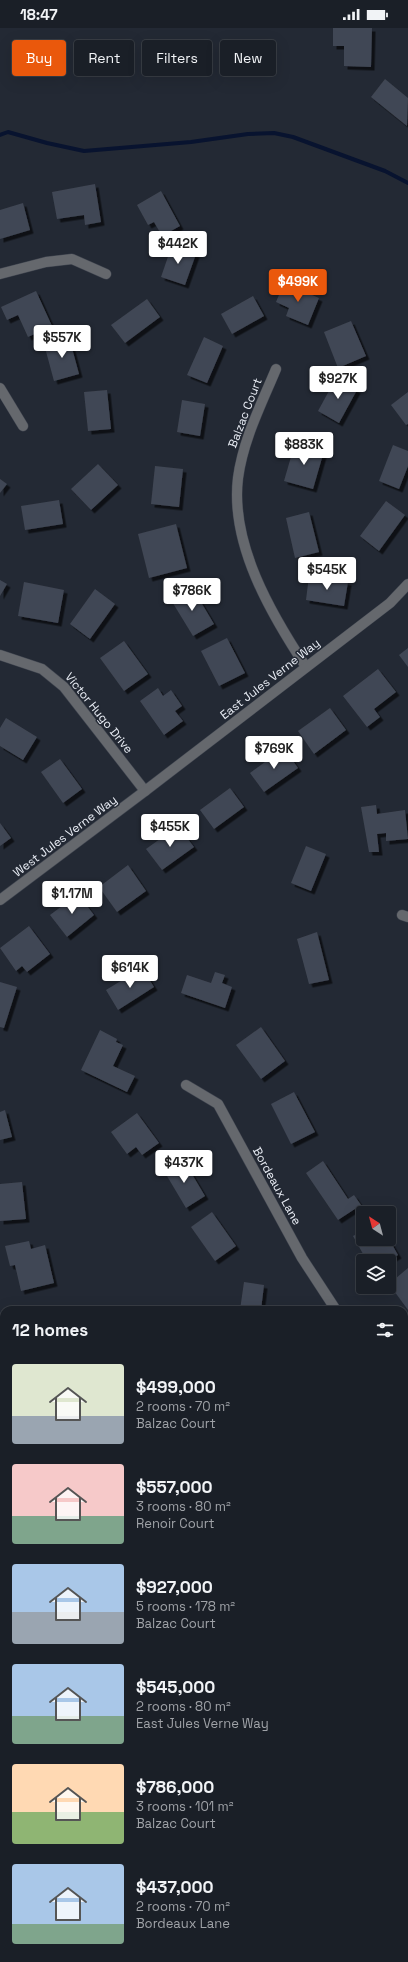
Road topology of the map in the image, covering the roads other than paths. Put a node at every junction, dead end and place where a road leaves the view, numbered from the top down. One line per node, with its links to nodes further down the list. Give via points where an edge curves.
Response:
1 (0, 274): 2 (street, via 46,262 72,259)
2 (106, 274)
3 (276, 369): 8 (street, Balzac Court, via 246,440 238,479 238,514 247,555 255,576)
4 (0, 388): 5 (street)
5 (23, 426)
6 (408, 584): 8 (street, East Jules Verne Way, via 390,603)
7 (0, 656): 9 (street, Victor Hugo Drive, via 42,669 64,687)
8 (306, 667): 9 (street, East Jules Verne Way)
9 (145, 791): 10 (street, West Jules Verne Way, via 9,896)
10 (0, 900)
11 (186, 1085): 12 (street, Bordeaux Lane, via 218,1104 302,1258)
12 (333, 1306)

